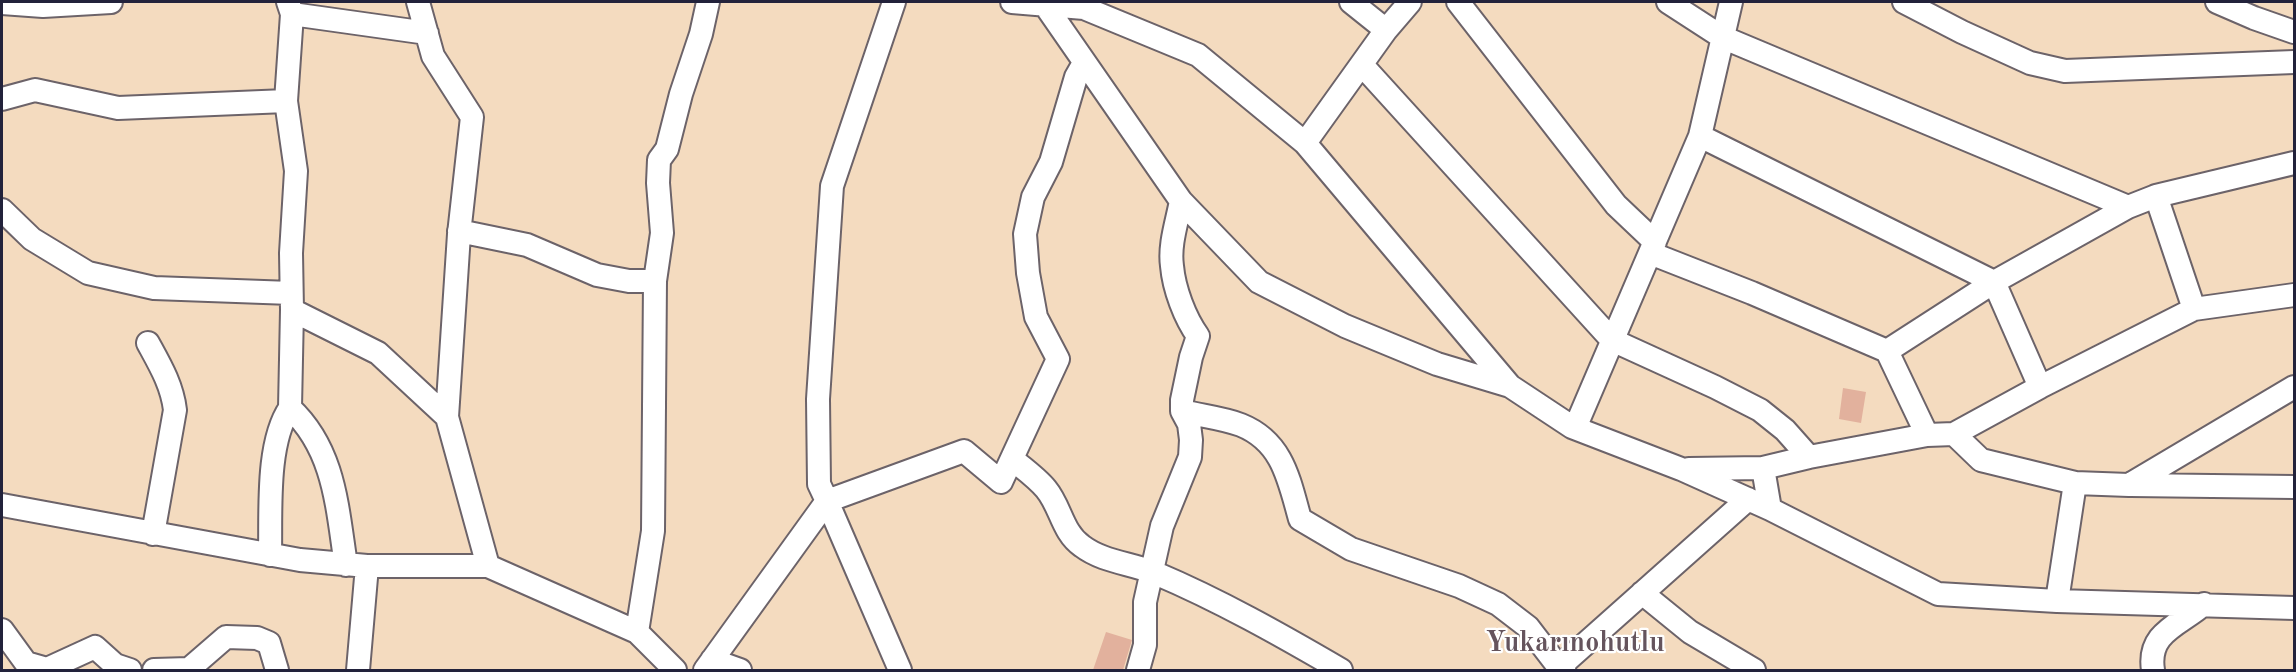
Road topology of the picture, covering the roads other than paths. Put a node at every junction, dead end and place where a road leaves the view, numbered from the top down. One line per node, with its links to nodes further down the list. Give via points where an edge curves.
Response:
1 (111, 2): 13 (street, via 43,6)
2 (418, 2): 19 (street)
3 (708, 2): 35 (street, via 667,149 659,160 662,233)
4 (894, 2): 60 (street, via 832,186 818,399 819,484)
5 (1012, 2): 15 (street)
6 (1351, 2): 17 (street)
7 (1410, 2): 17 (street)
8 (1458, 2): 34 (street)
9 (1668, 2): 20 (street)
10 (1731, 2): 20 (street)
11 (1904, 2): 21 (street, via 2030,63 2064,71)
12 (2217, 2): 18 (street)
13 (2, 3)
14 (1086, 4): 15 (street); 27 (street, via 1198,56)
15 (1045, 5): 22 (street)
16 (290, 8): 19 (street); 24 (street)
17 (1386, 30): 23 (street)
18 (2295, 32)
19 (427, 33): 33 (street, via 433,56 472,117)
20 (1722, 37): 26 (street); 31 (street)
21 (2295, 62)
22 (1084, 63): 30 (street); 53 (street, via 1076,77 1052,162 1033,197 1025,234 1036,317 1058,359)
23 (1362, 65): 27 (street); 40 (street)
24 (286, 101): 25 (street, via 118,108 35,90); 38 (street, via 296,171)
25 (2, 103)
26 (1700, 136): 34 (street); 36 (street)
27 (1305, 143): 43 (street)
28 (2295, 163): 29 (street)
29 (2156, 196): 31 (street); 39 (street)
30 (1181, 201): 43 (street, via 1259,282 1345,326 1437,364); 47 (street, via 1171,266 1183,306 1198,336 1186,377)
31 (2128, 207): 36 (street)
32 (2, 210): 38 (street, via 32,239 88,273 154,288)
33 (459, 231): 35 (street, via 527,246 597,275 629,281); 48 (street)
34 (1652, 248): 40 (street); 42 (street)
35 (655, 280): 73 (street, via 653,531)
36 (1994, 282): 42 (street); 44 (street)
37 (2295, 295): 39 (street)
38 (291, 301): 46 (street); 48 (street, via 378,353)
39 (2194, 309): 44 (street)
40 (1612, 340): 49 (street); 52 (street, via 1760,410)
41 (148, 343): 63 (street, via 173,393 175,410)
42 (1887, 351): 51 (street)
43 (1510, 386): 49 (street)
44 (2040, 387): 50 (street)
45 (2295, 387): 57 (street)
46 (290, 408): 64 (street, via 281,420 274,452); 65 (street, via 303,420 326,460)
47 (1182, 411): 67 (street, via 1189,424 1190,457 1162,526); 85 (street, via 1240,425 1268,440 1287,473 1300,519 1351,549 1459,586 1498,604 1528,627)
48 (447, 417): 66 (street)
49 (1575, 428): 55 (street)
50 (1954, 434): 51 (street); 56 (street, via 1981,460)
51 (1927, 435): 52 (street)
52 (1809, 457): 54 (street)
53 (1012, 459): 60 (street, via 1001,482 964,451); 67 (street, via 1046,488 1069,536 1084,548)
54 (1763, 468): 55 (street); 62 (street)
55 (1681, 469): 59 (street)
56 (2075, 483): 57 (street); 69 (street)
57 (2129, 485): 58 (street)
58 (2295, 487)
59 (1748, 499): 62 (street); 68 (street)
60 (827, 501): 74 (street); 82 (street)
61 (2, 505): 63 (street)
62 (1770, 509): 69 (street, via 1938,594)
63 (153, 534): 64 (street)
64 (270, 555): 65 (street)
65 (356, 565): 66 (street); 79 (street)
66 (488, 566): 73 (street)
67 (1152, 572): 83 (street, via 1145,602 1145,645); 84 (street, via 1262,624)
68 (1642, 593): 85 (street, via 1566,661); 86 (street, via 1690,632)
69 (2057, 601): 70 (street)
70 (2204, 604): 71 (street); 87 (street, via 2165,630 2151,659)
71 (2295, 608)
72 (2, 630): 75 (street, via 26,663 47,669 95,647 115,665)
73 (637, 632): 80 (street)
74 (708, 665): 81 (street)
75 (130, 670)
76 (154, 670): 77 (street)
77 (189, 670): 78 (street, via 226,637 257,638 269,643)
78 (277, 670)
79 (358, 670)
80 (675, 670)
81 (740, 670)
82 (900, 670)
83 (1138, 670)
84 (1341, 670)
85 (1562, 670)
86 (1754, 670)
87 (2153, 670)

